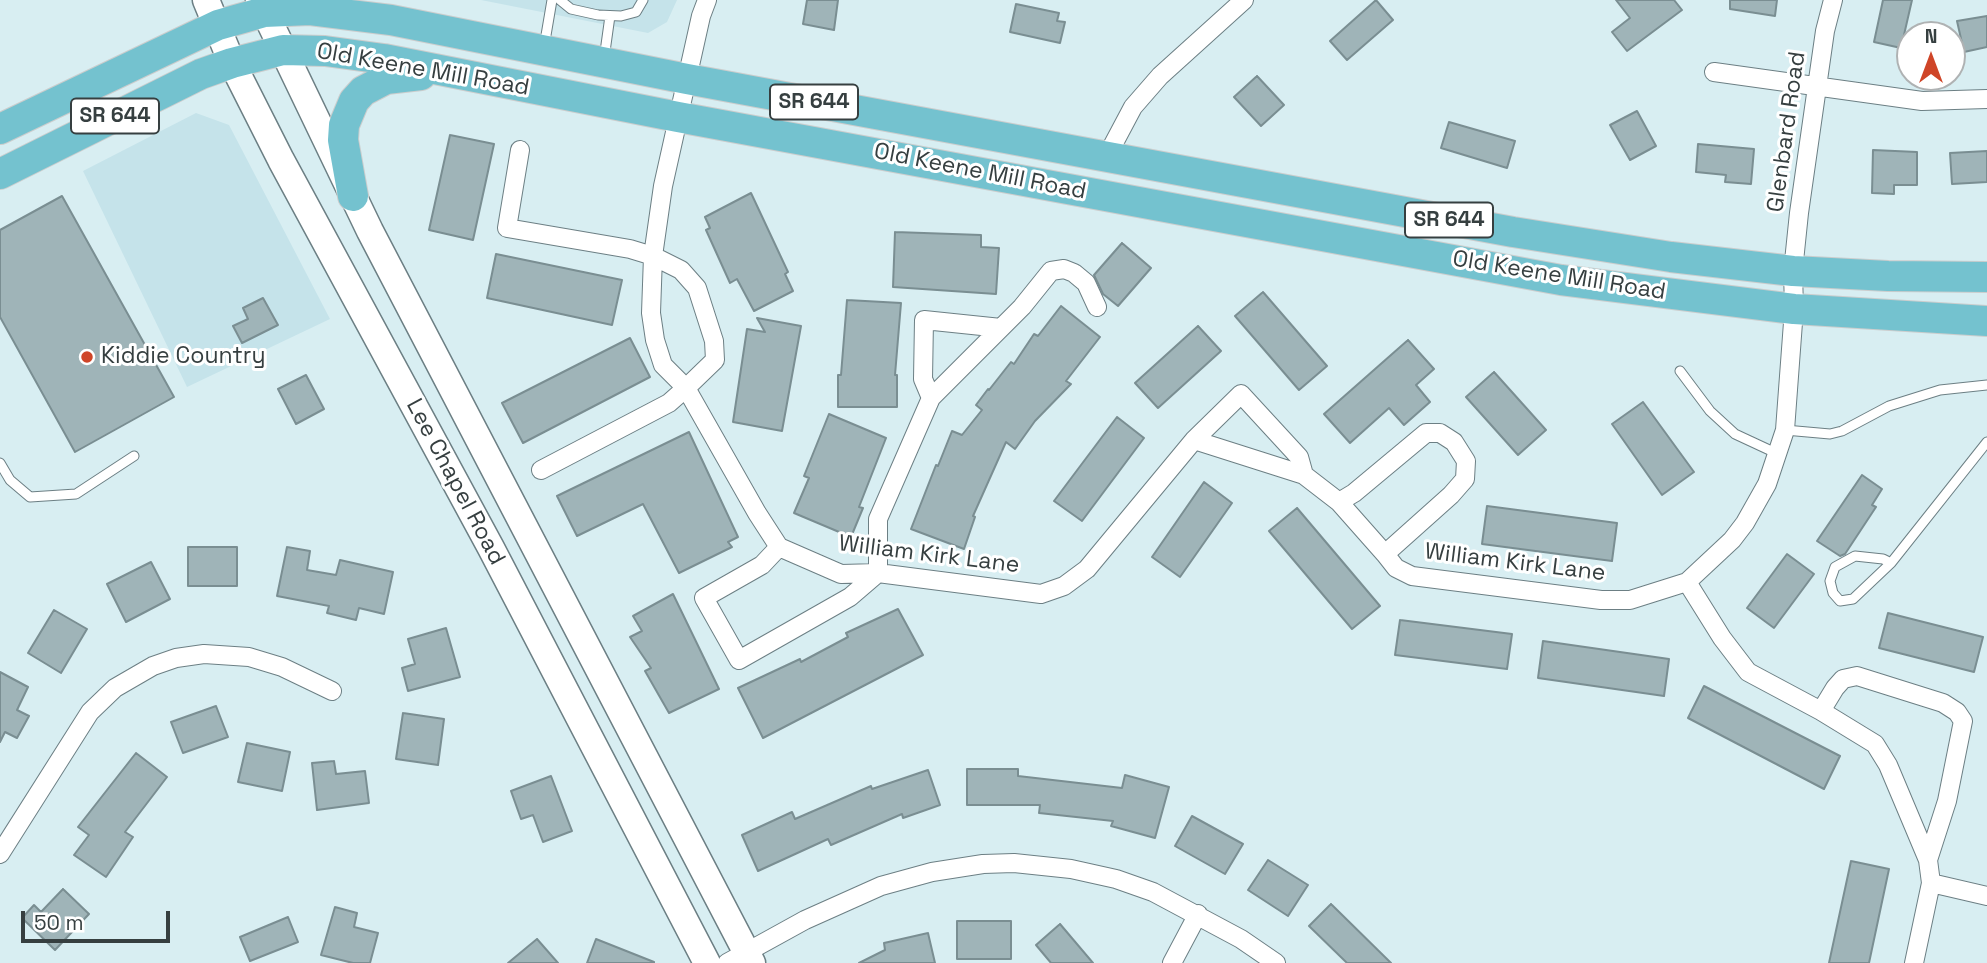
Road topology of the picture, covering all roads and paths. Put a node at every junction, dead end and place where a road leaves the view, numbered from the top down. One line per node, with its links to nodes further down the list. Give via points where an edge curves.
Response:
1 (552, 0): 11 (lane)
2 (560, 0): 9 (lane, via 571,9)
3 (643, 0): 9 (lane, via 636,12)
4 (707, 0): 16 (street)
5 (1244, 0): 22 (street, via 1160,76 1133,107)
6 (1833, 0): 17 (street, Glenbard Road)
7 (262, 6): 8 (main road, Old Keene Mill Road / SR 644); 10 (main road, Lee Chapel Road); 11 (main road, Old Keene Mill Road / SR 644, via 391,20)
8 (212, 13): 13 (main road, Lee Chapel Road); 20 (main road, Old Keene Mill Road / SR 644)
9 (610, 16): 12 (lane)
10 (282, 50): 13 (main road, Old Keene Mill Road / SR 644); 15 (main road, Old Keene Mill Road / SR 644, via 337,52); 24 (main road, Lee Chapel Road)
11 (543, 50): 12 (main road, Old Keene Mill Road / SR 644)
12 (603, 62): 16 (main road, Old Keene Mill Road / SR 644)
13 (232, 63): 23 (main road, Old Keene Mill Road / SR 644); 58 (main road, Lee Chapel Road)
14 (1714, 72): 17 (street)
15 (464, 75): 19 (main road, Old Keene Mill Road / SR 644); 24 (main road, via 400,76 363,91 344,125 345,161)
16 (687, 79): 19 (street); 22 (main road, Old Keene Mill Road / SR 644)
17 (1818, 87): 18 (street, via 1922,101); 26 (street, Glenbard Road)
18 (1987, 99)
19 (678, 117): 25 (street); 29 (main road, Old Keene Mill Road / SR 644, via 1561,280)
20 (0, 129)
21 (520, 150): 25 (street, via 507,228)
22 (1107, 156): 26 (main road, Old Keene Mill Road / SR 644, via 1513,232)
23 (0, 174)
24 (353, 196): 57 (main road, Lee Chapel Road)
25 (653, 256): 34 (street, via 655,340 663,365); 34 (street, via 681,270 697,288 714,341 715,360)
26 (1793, 271): 27 (main road, Old Keene Mill Road / SR 644); 29 (street, Glenbard Road)
27 (1987, 277)
28 (1097, 307): 31 (street, via 1086,283 1074,273 1051,271)
29 (1794, 309): 30 (main road, Old Keene Mill Road / SR 644); 36 (street, Glenbard Road)
30 (1987, 321)
31 (1002, 328): 35 (street); 35 (street, via 924,320 923,379)
32 (1680, 371): 39 (lane, via 1710,411 1735,434)
33 (1987, 385): 36 (lane, via 1940,390 1889,406 1830,434)
34 (686, 388): 42 (street, via 669,403); 45 (street)
35 (931, 398): 48 (street, via 877,519)
36 (1785, 430): 39 (street, Glenbard Road)
37 (1194, 440): 43 (street, William Kirk Lane); 43 (street, William Kirk Lane, via 1241,394 1299,457); 48 (street, William Kirk Lane, via 1103,553 1064,586 1041,594)
38 (1987, 442): 47 (lane)
39 (1778, 454): 49 (street, Glenbard Road, via 1745,523)
40 (134, 456): 41 (lane, via 76,494 30,497 10,480)
41 (0, 463)
42 (541, 470)
43 (1304, 475): 44 (street, William Kirk Lane)
44 (1339, 502): 46 (street, William Kirk Lane); 46 (street, William Kirk Lane, via 1426,433 1440,433 1454,442 1466,461 1465,479)
45 (779, 547): 48 (street, William Kirk Lane, via 841,574); 48 (street, via 762,565 704,598 739,660 850,597)
46 (1385, 554): 49 (street, William Kirk Lane, via 1396,568 1412,576 1601,600 1630,600)
47 (1891, 563): 47 (lane, via 1853,599 1840,601 1833,593 1830,581 1835,567 1855,556)
48 (877, 573)
49 (1687, 582): 51 (street, via 1748,672)
50 (332, 691): 52 (street, via 249,657 204,654 153,666 115,688 90,712)
51 (1821, 711): 53 (street, via 1875,744); 53 (street, via 1843,679 1857,676 1957,712 1963,721 1947,802)
52 (0, 854)
53 (1928, 860): 54 (street)
54 (1931, 883): 55 (street); 61 (street)
55 (1987, 896)
56 (1198, 914): 57 (street, via 1153,892 1082,871 983,864 881,886 805,920); 59 (street); 60 (street)
57 (742, 959)
58 (707, 963)
59 (1172, 963)
60 (1276, 963)
61 (1914, 963)

